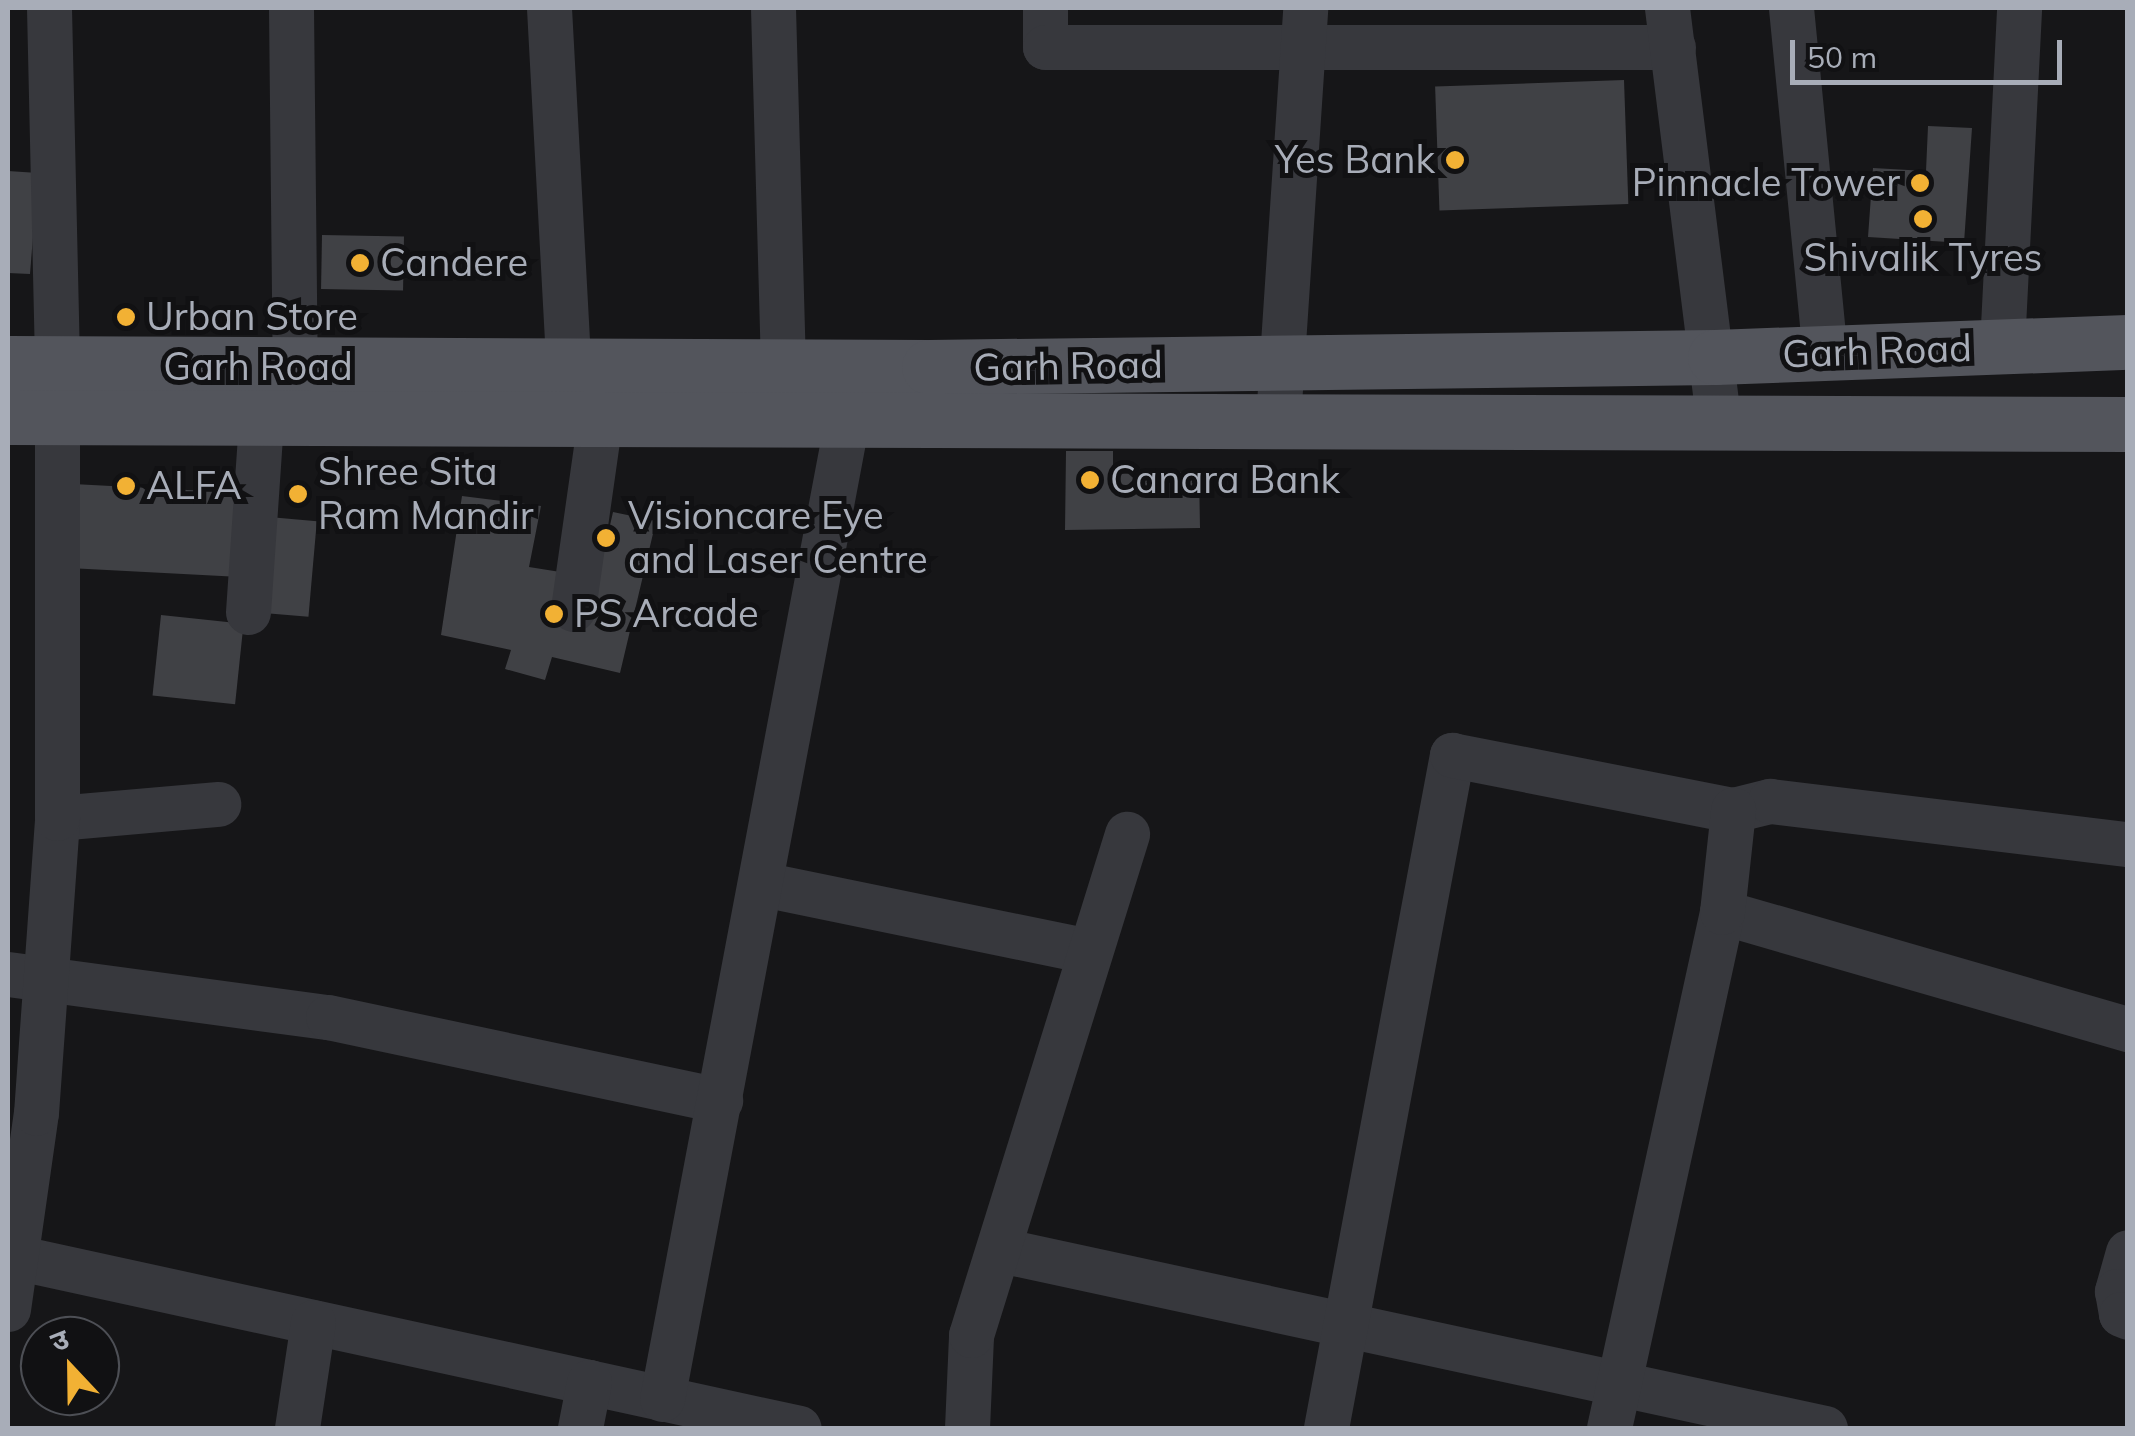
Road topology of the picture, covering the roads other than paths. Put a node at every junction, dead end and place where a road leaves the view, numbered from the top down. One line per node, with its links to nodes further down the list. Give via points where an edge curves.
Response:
1 (49, 8): 15 (street)
2 (291, 8): 16 (street)
3 (548, 8): 21 (street)
4 (772, 8): 17 (street)
5 (1045, 8): 8 (street, via 1045,46)
6 (1791, 8): 12 (street)
7 (2019, 8): 11 (street)
8 (1305, 27): 9 (street); 14 (street)
9 (1670, 27): 13 (street)
10 (2128, 342): 11 (main road, Garh Road)
11 (2002, 346): 12 (main road, Garh Road)
12 (1825, 352): 13 (main road, Garh Road)
13 (1715, 357): 14 (main road, Garh Road); 25 (street)
14 (1278, 363): 20 (main road, Garh Road); 24 (street)
15 (32, 365): 18 (main road, Garh Road)
16 (296, 367): 18 (main road, Garh Road); 21 (main road, Garh Road)
17 (783, 368): 19 (main road, Garh Road); 20 (main road, Garh Road)
18 (170, 394): 22 (main road, Garh Road); 23 (main road, Garh Road)
19 (696, 394): 20 (main road, Garh Road); 21 (main road, Garh Road)
20 (852, 394): 24 (main road, Garh Road); 34 (street)
21 (580, 402): 23 (main road, Garh Road); 27 (street)
22 (32, 418): 31 (street)
23 (261, 420): 28 (street)
24 (1278, 420): 25 (main road, Garh Road)
25 (1718, 420): 26 (main road, Garh Road)
26 (2128, 424)
27 (573, 609)
28 (248, 612)
29 (218, 804): 31 (street)
30 (1733, 810): 33 (street, via 1770,802); 35 (street); 45 (street, via 1452,755)
31 (56, 818): 37 (street)
32 (1128, 834): 36 (street)
33 (2127, 834)
34 (762, 884): 36 (street); 39 (street)
35 (1722, 912): 38 (street); 47 (street)
36 (1089, 951): 40 (street)
37 (26, 976): 39 (street, via 328,1017); 42 (street, via 36,1113)
38 (2128, 1029)
39 (720, 1100): 49 (street)
40 (1000, 1250): 45 (street); 53 (street, via 971,1335)
41 (2128, 1252): 44 (street, via 2118,1291)
42 (15, 1257): 43 (street); 46 (street)
43 (8, 1309)
44 (2128, 1316)
45 (1346, 1321): 47 (street); 54 (street)
46 (314, 1322): 48 (street); 50 (street)
47 (1618, 1379): 55 (street); 56 (street)
48 (590, 1382): 49 (street); 51 (street)
49 (662, 1398): 52 (street)
50 (297, 1428)
51 (580, 1428)
52 (799, 1428)
53 (967, 1428)
54 (1326, 1428)
55 (1609, 1428)
56 (1825, 1428)

